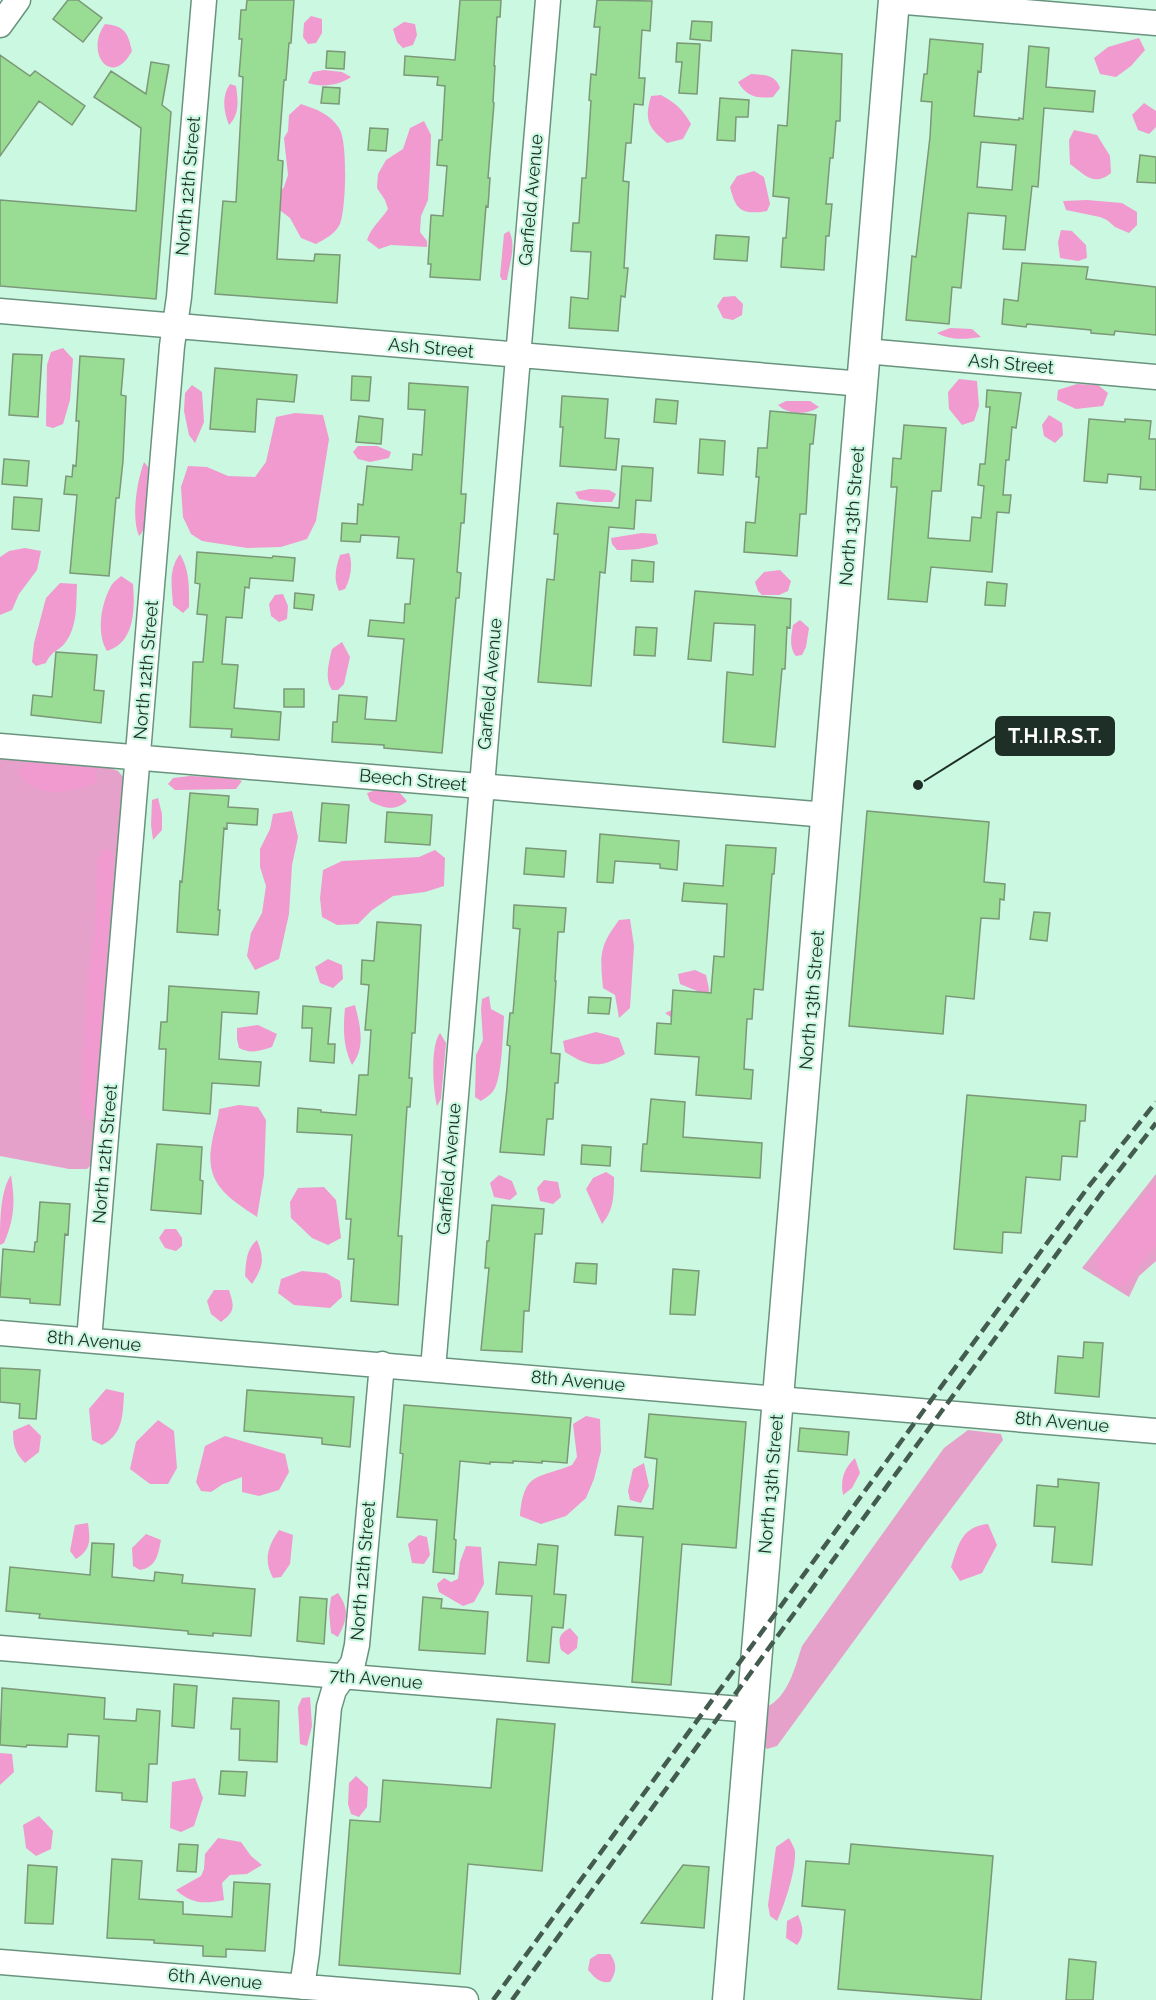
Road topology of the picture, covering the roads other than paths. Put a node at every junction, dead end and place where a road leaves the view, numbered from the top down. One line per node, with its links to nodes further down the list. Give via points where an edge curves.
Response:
1 (18, 0): 6 (street)
2 (204, 0): 8 (street, North 12th Street)
3 (548, 0): 10 (street, Garfield Avenue)
4 (894, 1): 5 (street); 9 (main road, North 13th Street)
5 (1156, 23)
6 (0, 25)
7 (0, 311): 8 (street, Ash Street)
8 (175, 326): 10 (street, Ash Street); 14 (street, North 12th Street)
9 (865, 351): 11 (street, Ash Street); 12 (main road, North 13th Street)
10 (518, 355): 12 (street, Ash Street); 15 (street, Garfield Avenue)
11 (1156, 376)
12 (863, 384): 16 (main road, North 13th Street)
13 (0, 746): 14 (street, Beech Street)
14 (139, 757): 15 (street, Beech Street); 18 (street, North 12th Street)
15 (482, 786): 16 (street, Beech Street); 20 (street, Garfield Avenue)
16 (827, 815): 21 (main road, North 13th Street)
17 (0, 1333): 18 (street, 8th Avenue)
18 (89, 1340): 19 (street, 8th Avenue)
19 (382, 1364): 20 (street, 8th Avenue); 24 (street, North 12th Street, via 357,1645 353,1663)
20 (433, 1369): 21 (street, 8th Avenue)
21 (779, 1397): 22 (street, 8th Avenue); 25 (main road, North 13th Street)
22 (1156, 1431)
23 (0, 1648): 24 (street, 7th Avenue)
24 (343, 1677): 25 (street, 7th Avenue); 27 (street, North 12th Street, via 329,1707)
25 (752, 1710): 29 (main road, North 13th Street)
26 (0, 1962): 27 (street, 6th Avenue)
27 (302, 1987): 28 (street, 6th Avenue)
28 (466, 2000)
29 (728, 2000)

